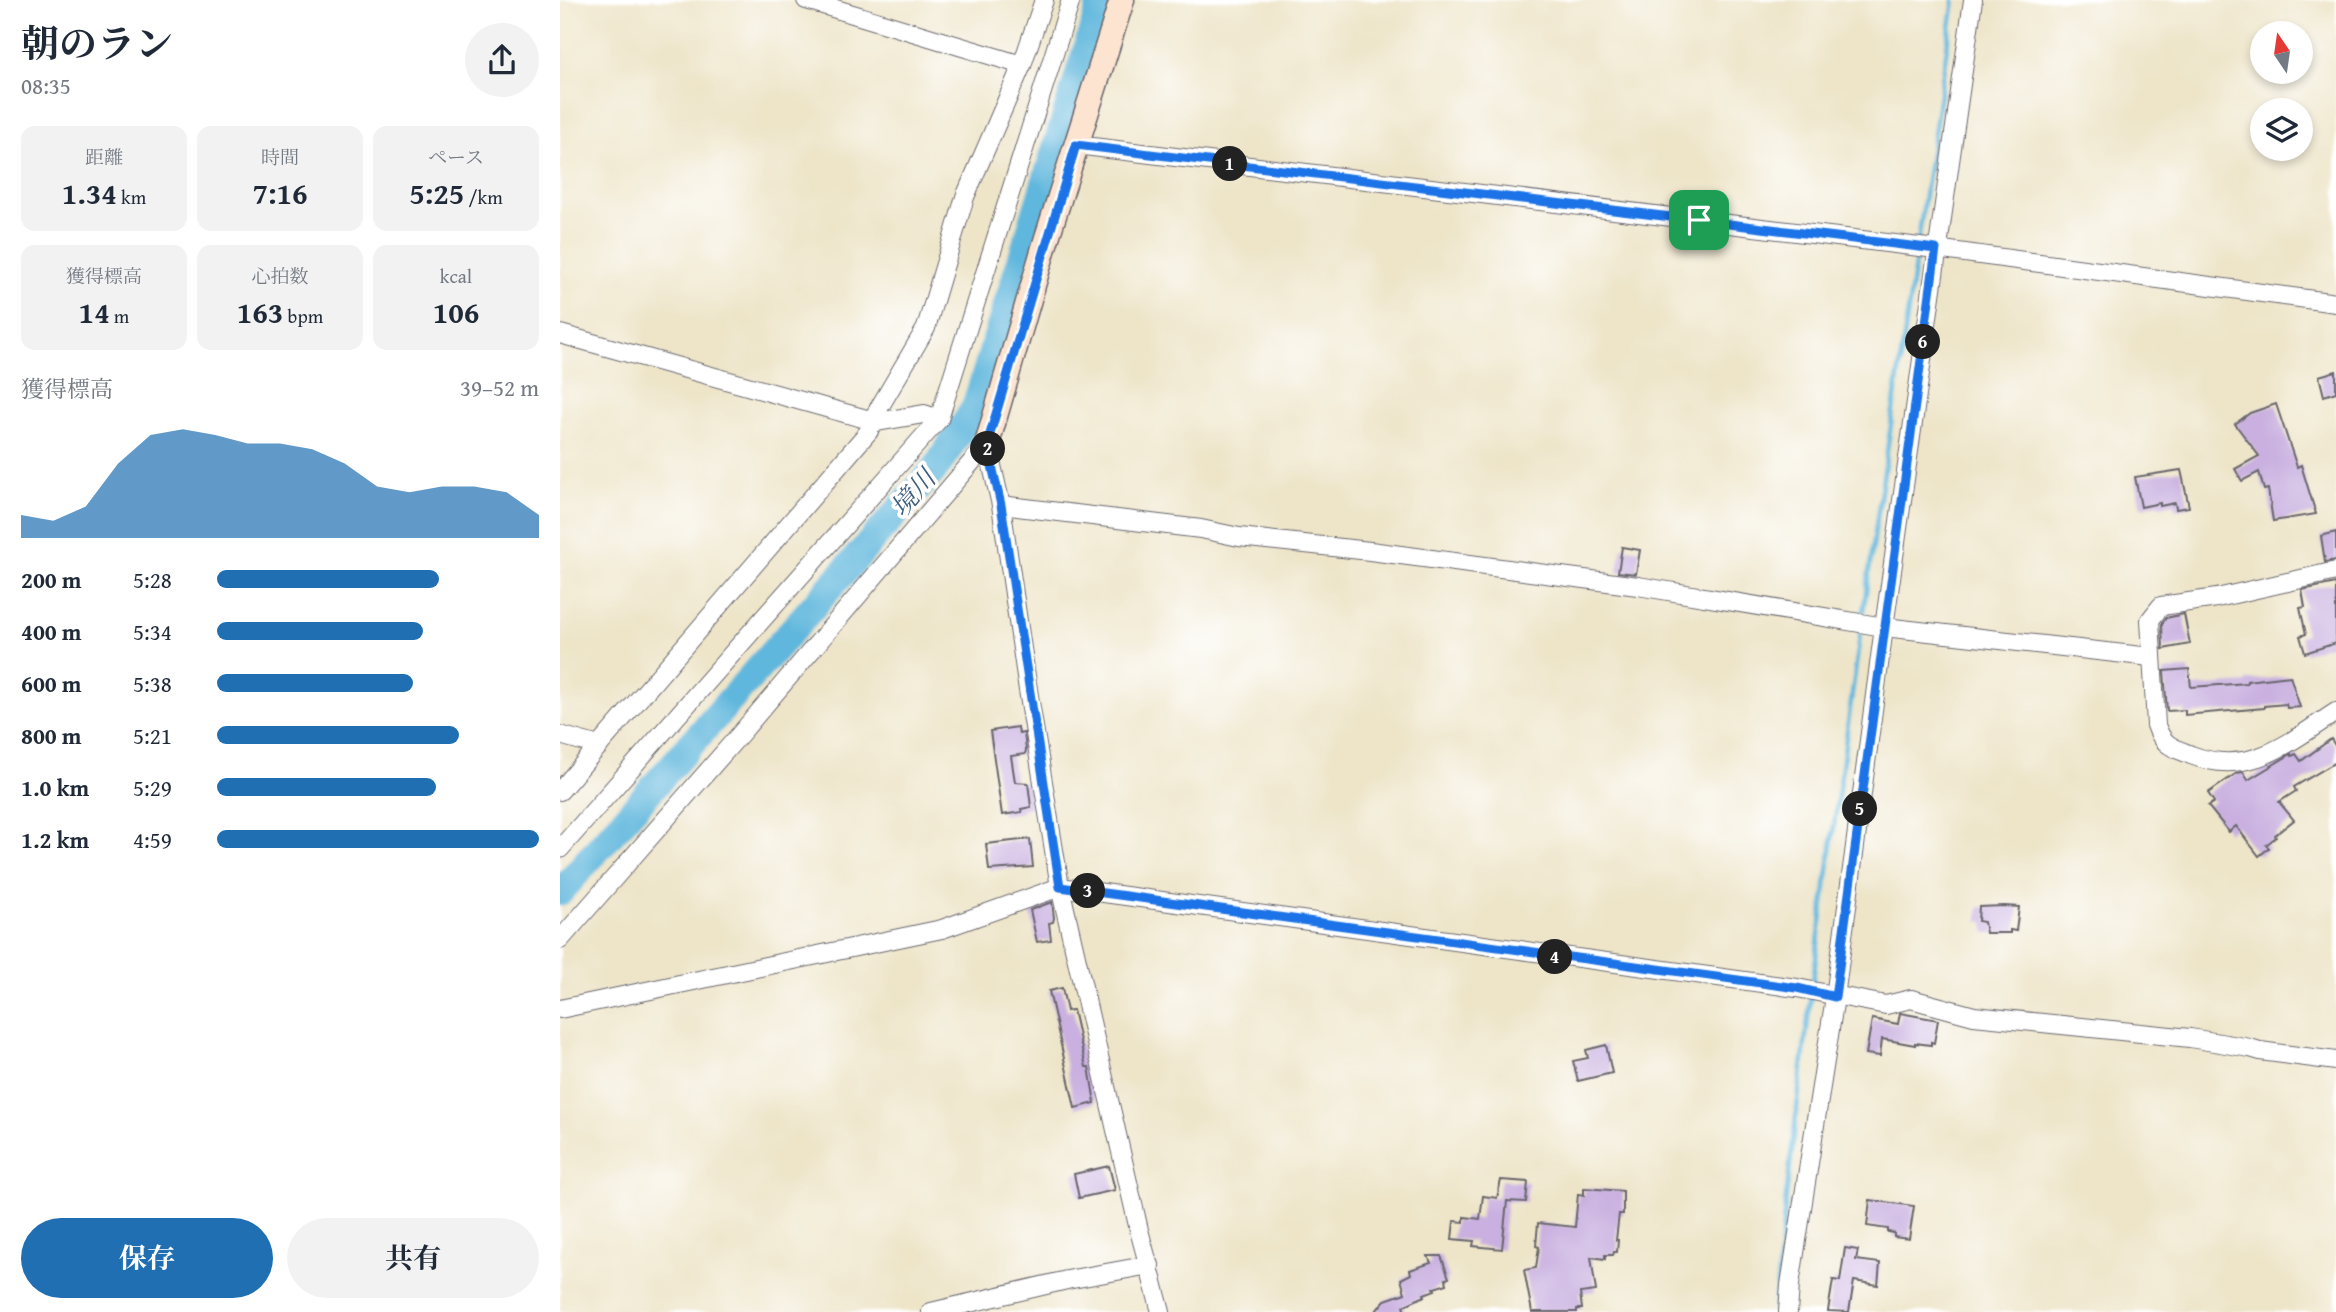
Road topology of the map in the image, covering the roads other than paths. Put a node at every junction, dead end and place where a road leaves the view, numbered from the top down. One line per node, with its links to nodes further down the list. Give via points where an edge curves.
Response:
1 (806, 0): 6 (street)
2 (1044, 0): 6 (street)
3 (1072, 0): 12 (street)
4 (1122, 0): 7 (street)
5 (1973, 0): 8 (street)
6 (1022, 65): 11 (street, via 965,197 926,328)
7 (1076, 145): 8 (street); 13 (street)
8 (1932, 248): 9 (street); 16 (street)
9 (2336, 303)
10 (560, 334): 11 (street)
11 (872, 419): 12 (street, via 924,414); 20 (street, via 869,431)
12 (939, 419): 22 (street)
13 (987, 444): 14 (street); 24 (street)
14 (1001, 505): 16 (street, via 1638,586); 23 (street)
15 (2336, 571): 17 (street, via 2161,606 2150,620)
16 (1878, 626): 17 (street); 25 (street)
17 (2151, 657): 18 (street, via 2160,736 2167,745 2209,762 2241,762 2269,754)
18 (2336, 712)
19 (560, 735): 20 (street)
20 (599, 746): 21 (street)
21 (560, 791)
22 (560, 849)
23 (1060, 887): 25 (street); 26 (street, via 942,929); 28 (street)
24 (560, 940)
25 (1828, 995): 27 (street, via 1886,1005 1911,999 1974,1016 2190,1038); 31 (street)
26 (560, 1009)
27 (2336, 1061)
28 (1150, 1265): 29 (street); 30 (street)
29 (931, 1312)
30 (1161, 1312)
31 (1788, 1312)

